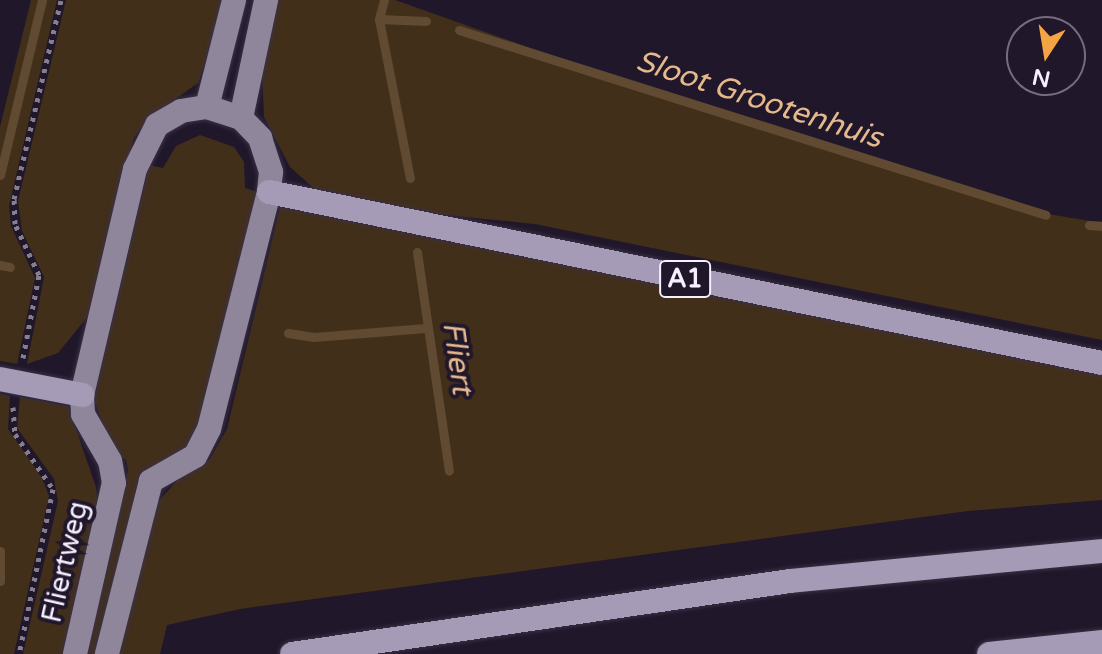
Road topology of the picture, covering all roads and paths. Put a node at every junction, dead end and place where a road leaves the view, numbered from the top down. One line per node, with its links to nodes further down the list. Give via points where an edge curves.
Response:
1 (61, 0): 8 (path, Fliertweg, via 14,199 15,224 39,275)
2 (234, 0): 4 (main road)
3 (266, 0): 5 (main road)
4 (207, 107): 5 (main road); 9 (main road, via 169,116 145,140)
5 (241, 118): 6 (main road, via 267,152)
6 (269, 192): 7 (highway, A1); 14 (main road, via 204,445 185,462 159,472 146,492)
7 (1102, 363)
8 (9, 381): 9 (highway); 12 (path, Fliertweg, via 15,434 48,478 53,499)
9 (82, 395): 13 (main road, Fliertweg, via 83,414 110,461 114,483)
10 (1102, 551): 15 (highway, via 790,581)
11 (1102, 642): 16 (highway)
12 (19, 654)
13 (75, 654)
14 (107, 654)
15 (292, 654)
16 (989, 654)

